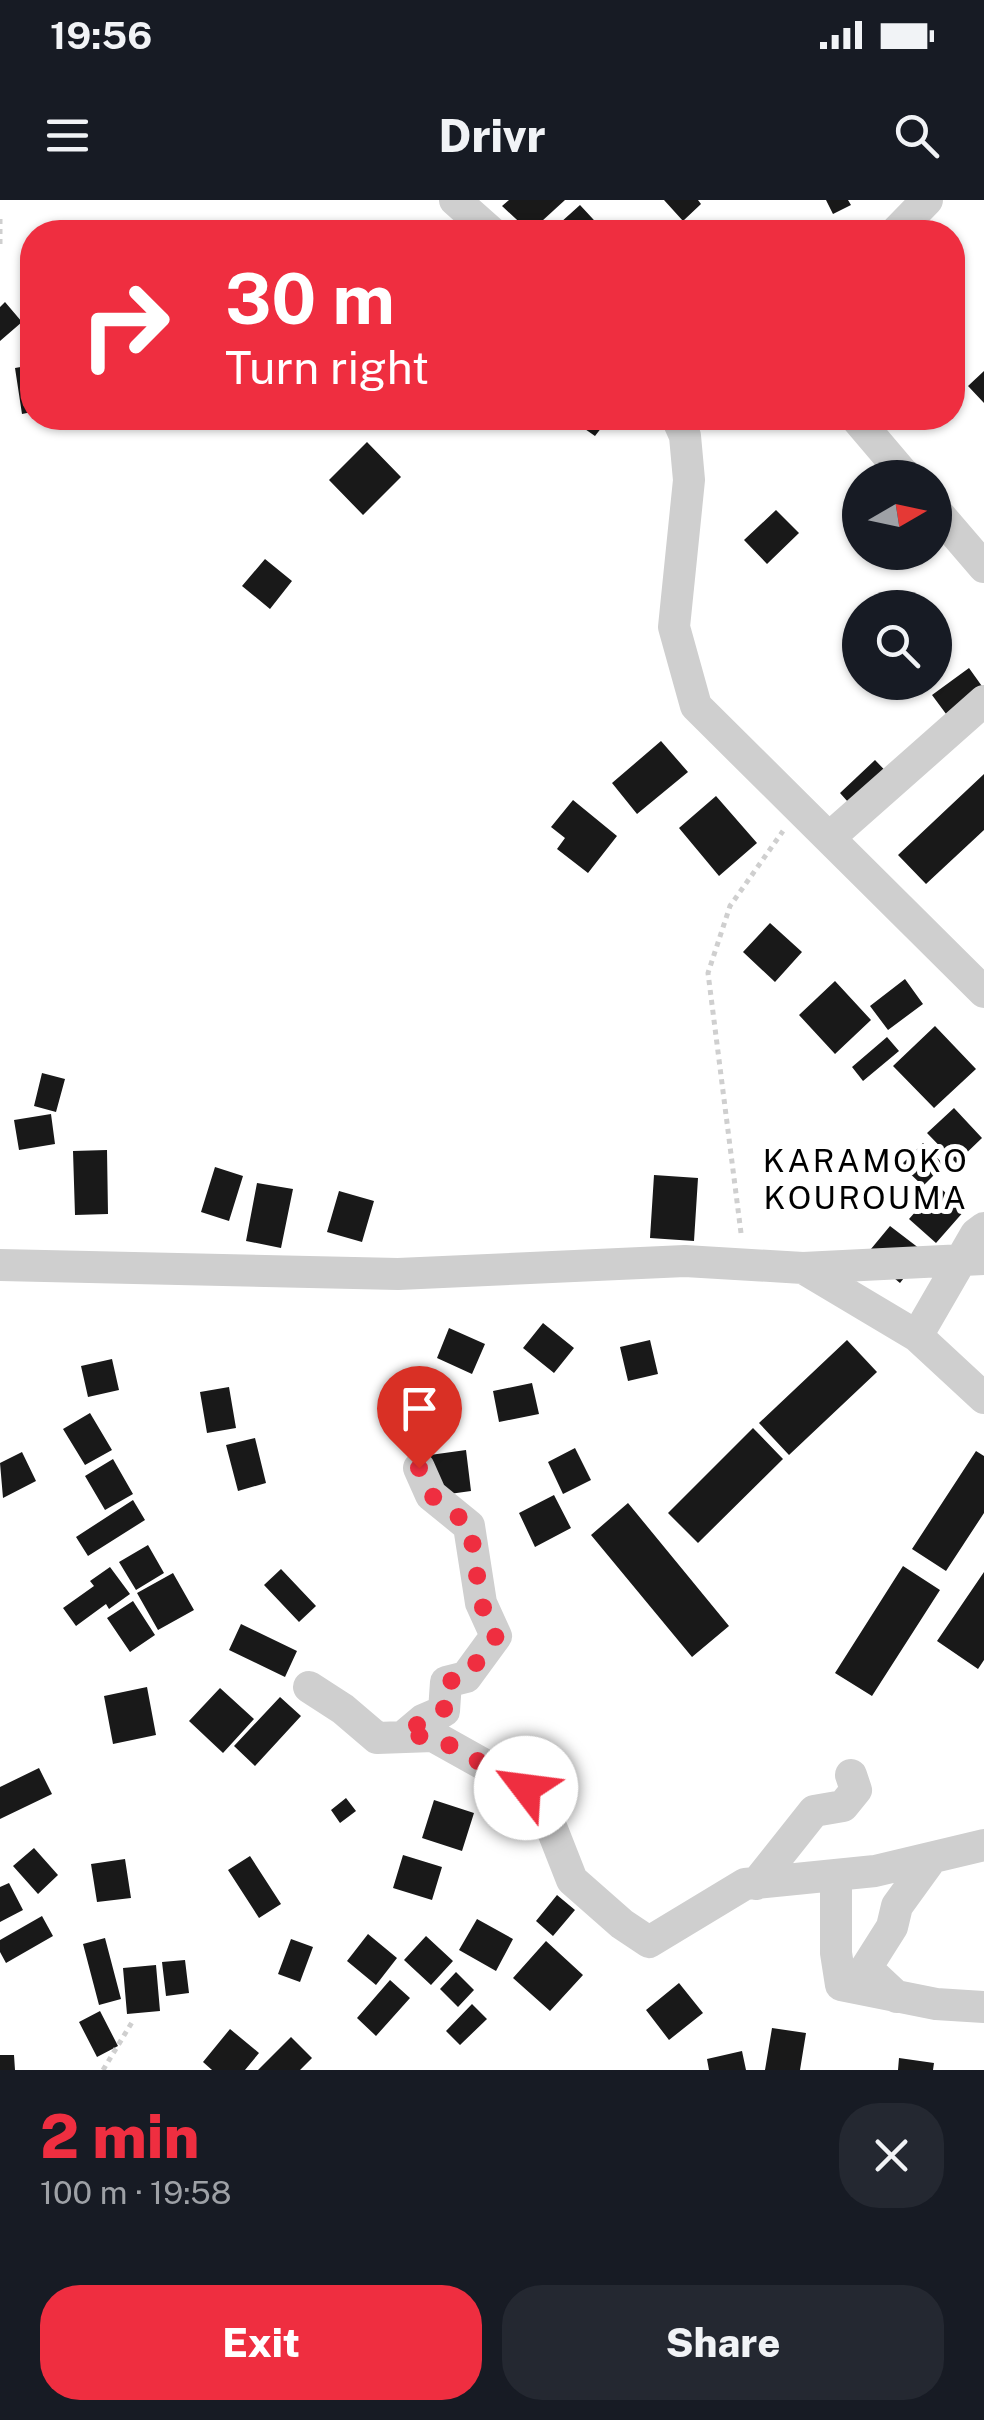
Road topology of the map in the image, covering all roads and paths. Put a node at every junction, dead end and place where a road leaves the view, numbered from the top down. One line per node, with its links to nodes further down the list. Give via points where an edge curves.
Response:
1 (456, 200): 4 (street)
2 (927, 200): 5 (street)
3 (0, 219): 6 (path)
4 (478, 220)
5 (908, 220)
6 (0, 248)
7 (690, 430): 13 (street, via 674,627 696,706)
8 (866, 430): 9 (street)
9 (892, 460)
10 (952, 530): 11 (street)
11 (984, 568)
12 (984, 702): 14 (street)
13 (799, 808): 14 (street); 19 (path, via 730,906 708,973)
14 (830, 838): 15 (street)
15 (984, 992)
16 (984, 1228): 17 (street)
17 (973, 1259): 20 (street); 21 (street)
18 (0, 1264): 19 (street, via 398,1274 685,1261)
19 (745, 1265): 20 (street)
20 (803, 1268): 21 (street)
21 (918, 1336): 22 (street)
22 (984, 1398)
23 (419, 1468): 25 (street, via 431,1495 470,1526 481,1603 496,1636 466,1677 446,1682 444,1710)
24 (308, 1687): 25 (street, via 378,1738)
25 (404, 1736): 30 (street, via 433,1736 526,1788 550,1824 572,1880 649,1942 745,1884)
26 (851, 1775): 30 (street, via 856,1790 843,1806 814,1811)
27 (984, 1845): 28 (street)
28 (931, 1859): 29 (street); 31 (street, via 897,1906 866,1968)
29 (836, 1876): 30 (street); 31 (street, via 840,1984)
30 (756, 1884)
31 (898, 1998): 32 (street)
32 (984, 2007)
33 (134, 2018): 34 (path)
34 (103, 2070)

